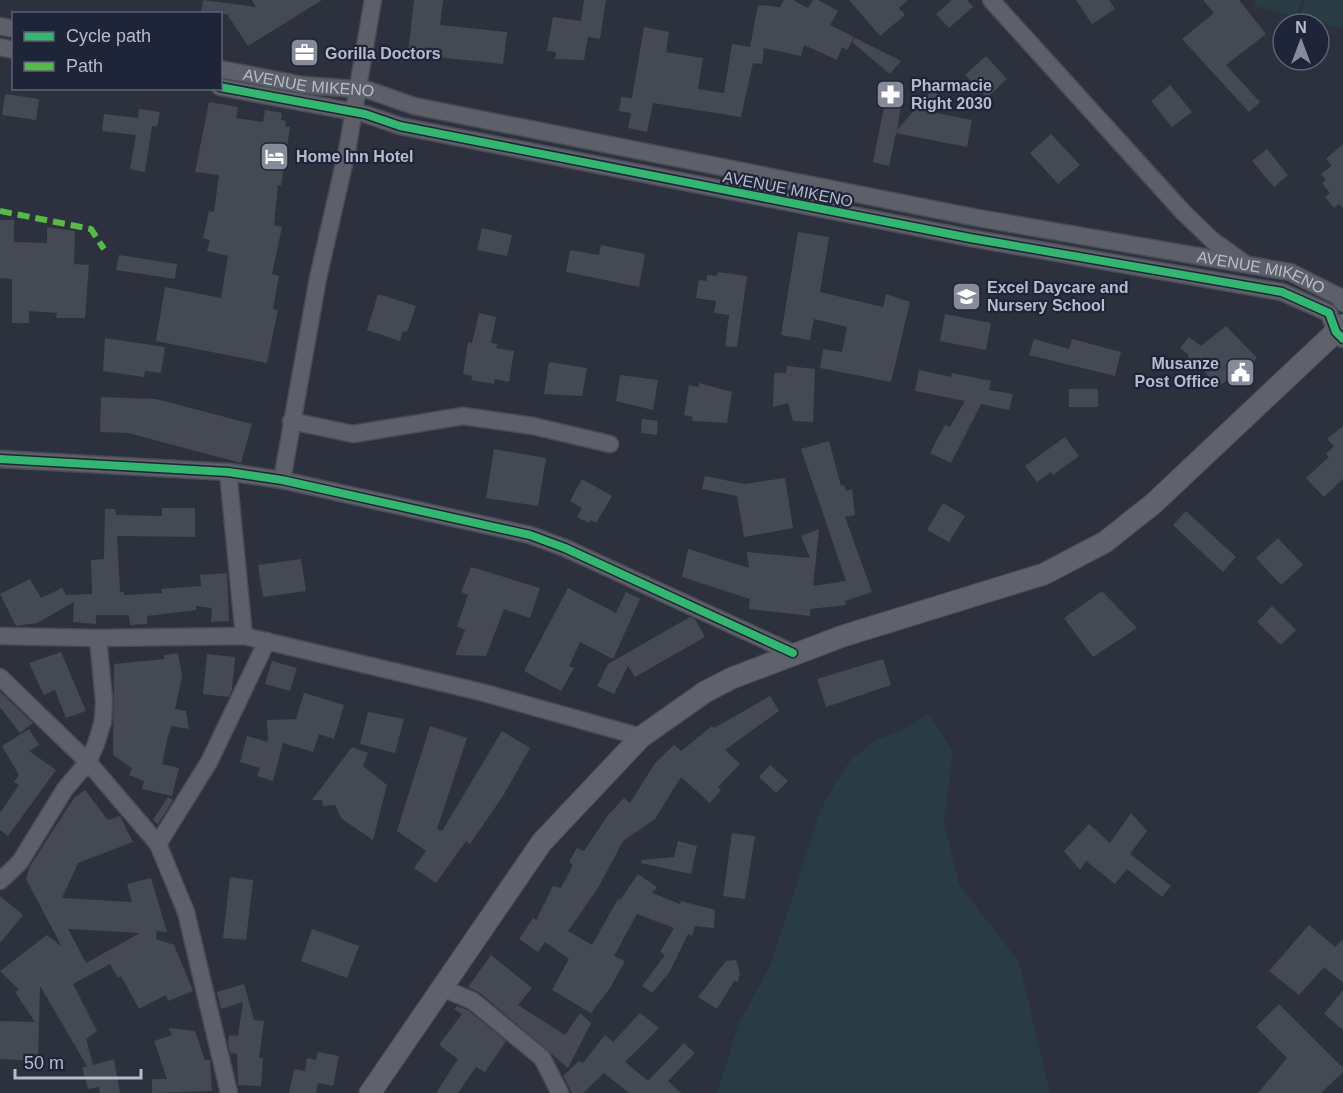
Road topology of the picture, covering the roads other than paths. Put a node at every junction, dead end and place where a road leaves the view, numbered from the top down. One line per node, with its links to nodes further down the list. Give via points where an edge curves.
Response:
1 (373, 0): 5 (street)
2 (991, 0): 7 (street)
3 (222, 69): 5 (street, AVENUE MIKENO, via 303,85)
4 (222, 87): 6 (street, AVENUE MIKENO)
5 (356, 89): 6 (street); 8 (street, AVENUE MIKENO, via 414,106 785,181)
6 (354, 112): 10 (street, AVENUE MIKENO, via 400,126); 14 (street)
7 (1212, 240): 8 (street); 9 (street)
8 (1193, 256): 9 (street, AVENUE MIKENO); 10 (street)
9 (1247, 265): 11 (street); 12 (street, AVENUE MIKENO, via 1290,272 1338,296)
10 (1176, 275): 11 (street, AVENUE MIKENO)
11 (1256, 288): 13 (street, AVENUE MIKENO, via 1282,292 1329,313)
12 (1343, 303)
13 (1341, 332): 23 (main road, via 1105,542 1044,574)
14 (291, 420): 15 (street, via 352,434 463,416 533,426); 18 (street)
15 (610, 444)
16 (0, 459): 17 (street)
17 (228, 472): 18 (street); 20 (street)
18 (282, 480): 23 (street, via 530,535)
19 (0, 636): 21 (street)
20 (244, 636): 21 (street); 22 (street)
21 (98, 638): 26 (street, via 103,721)
22 (267, 641): 25 (street, via 481,692); 27 (street, via 209,762)
23 (793, 653): 25 (main road, via 705,692)
24 (0, 676): 26 (street)
25 (641, 737): 29 (main road, via 542,842)
26 (88, 762): 27 (street); 28 (street, via 65,789 20,862)
27 (158, 844): 30 (street, via 186,912)
28 (0, 881)
29 (442, 988): 31 (main road); 32 (street, via 473,1001 542,1058)
30 (229, 1093)
31 (370, 1093)
32 (560, 1093)

